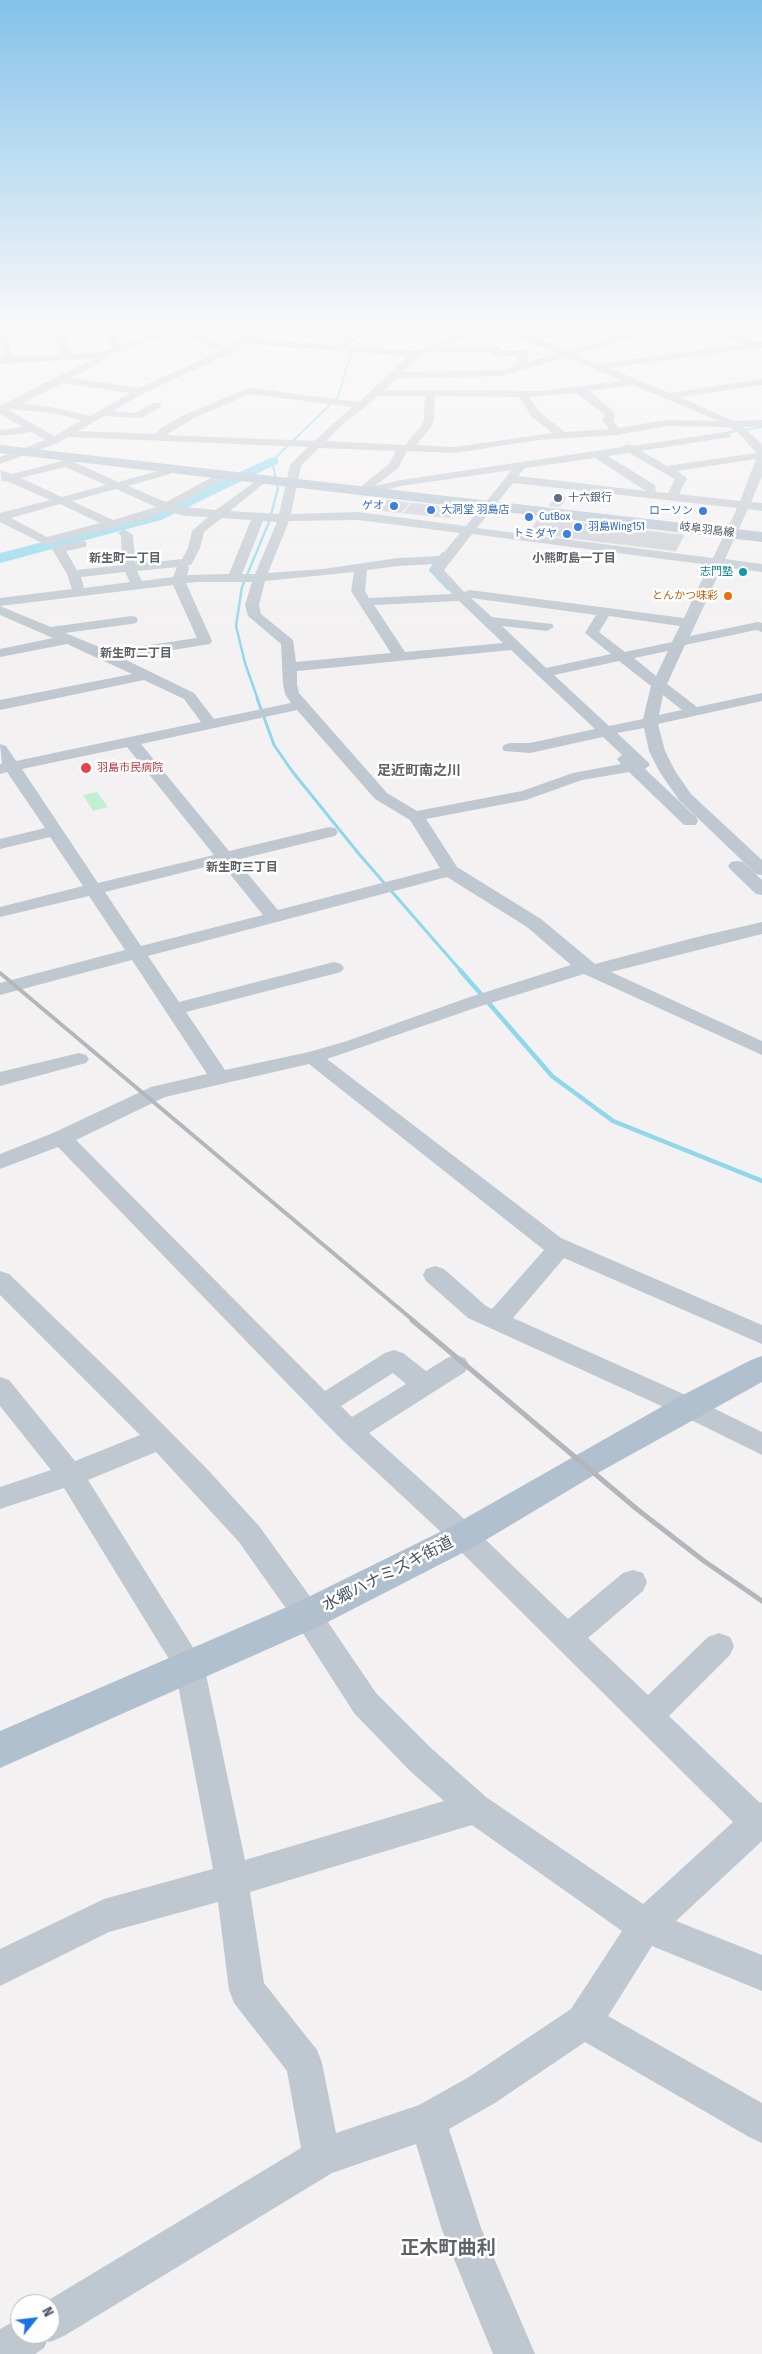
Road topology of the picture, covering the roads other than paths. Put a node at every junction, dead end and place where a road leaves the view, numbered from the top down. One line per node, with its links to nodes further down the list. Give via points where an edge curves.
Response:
1 (44, 435): 13 (street)
2 (65, 435): 13 (street)
3 (172, 435): 14 (street)
4 (327, 435): 14 (street)
5 (419, 435): 16 (street)
6 (579, 435): 11 (street)
7 (608, 435): 17 (street)
8 (675, 435): 12 (street)
9 (723, 435): 12 (street)
10 (747, 435): 21 (street)
11 (563, 436): 15 (street)
12 (684, 440): 17 (street); 26 (street)
13 (54, 441): 19 (street)
14 (316, 444): 16 (street); 33 (street, via 296,465)
15 (486, 446): 16 (street, via 455,450); 29 (street)
16 (406, 448): 35 (street, via 394,466)
17 (628, 448): 20 (street); 22 (street); 28 (street)
18 (0, 449): 19 (main road, 岐阜羽島線)
19 (27, 452): 24 (street); 25 (main road, 岐阜羽島線)
20 (597, 454): 22 (street); 36 (street)
21 (762, 455): 23 (street); 26 (street)
22 (574, 459): 29 (street)
23 (762, 459): 39 (street)
24 (0, 460)
25 (69, 460): 27 (main road, 岐阜羽島線); 31 (street); 34 (street)
26 (725, 460): 28 (street)
27 (173, 468): 30 (main road, 岐阜羽島線); 34 (street)
28 (667, 469): 37 (street, via 681,478)
29 (515, 471): 35 (street, via 401,483); 36 (street); 39 (street); 41 (street)
30 (229, 475): 32 (main road, 岐阜羽島線); 43 (street)
31 (3, 477): 38 (street)
32 (260, 478): 33 (main road, 岐阜羽島線); 44 (street)
33 (290, 482): 35 (main road, 岐阜羽島線); 47 (street)
34 (115, 485): 38 (street); 43 (street)
35 (366, 490): 41 (main road, 岐阜羽島線)
36 (651, 490): 37 (street)
37 (674, 493): 39 (street)
38 (60, 501): 45 (street); 48 (street)
39 (745, 503): 40 (street); 42 (street); 51 (street)
40 (762, 503)
41 (489, 504): 49 (street); 51 (main road, 岐阜羽島線)
42 (762, 508)
43 (176, 509): 44 (street); 48 (street); 50 (street)
44 (220, 515): 46 (street); 54 (street, via 198,531)
45 (0, 517): 48 (street, via 46,541)
46 (261, 518): 47 (street); 60 (street)
47 (281, 518): 49 (street, via 358,516); 61 (street)
48 (112, 524)
49 (466, 532): 53 (street); 55 (street)
50 (124, 533): 56 (street, via 127,535); 59 (street, via 58,549)
51 (731, 533): 52 (main road, 岐阜羽島線); 55 (street)
52 (762, 536)
53 (443, 560): 57 (street); 65 (street, via 438,572)
54 (186, 562): 56 (street); 62 (street)
55 (718, 563): 58 (street); 71 (street)
56 (129, 568): 59 (street); 63 (street)
57 (361, 568): 61 (street); 66 (street, via 358,591)
58 (762, 568)
59 (73, 574): 64 (street)
60 (236, 578): 61 (street); 62 (street)
61 (257, 578): 82 (street, via 252,605 255,616 288,643)
62 (178, 581): 63 (street); 79 (street, via 205,641)
63 (138, 586): 64 (street)
64 (79, 592): 67 (street)
65 (462, 597): 66 (street); 68 (street, via 470,594); 70 (street)
66 (364, 602): 81 (street)
67 (1, 609): 74 (street)
68 (605, 611): 71 (street); 80 (street, via 592,632)
69 (130, 620): 74 (street)
70 (488, 621): 72 (street); 77 (street)
71 (690, 624): 76 (street)
72 (547, 627)
73 (762, 628): 76 (street, via 758,626)
74 (49, 631): 75 (street)
75 (68, 639): 78 (street); 79 (street)
76 (678, 643): 80 (street); 85 (street)
77 (510, 646): 81 (street); 83 (street); 92 (street)
78 (0, 652)
79 (106, 656): 84 (street)
80 (623, 656): 83 (street); 85 (street)
81 (401, 657): 82 (street)
82 (289, 667): 88 (street, via 292,694)
83 (542, 672): 92 (street)
84 (146, 675): 87 (street); 91 (street, via 189,696)
85 (659, 685): 89 (street); 90 (street)
86 (762, 697): 89 (street)
87 (0, 705)
88 (301, 705): 91 (street); 98 (street, via 381,796)
89 (694, 712): 90 (street)
90 (650, 721): 92 (street); 103 (street, via 657,751 685,797)
91 (210, 724): 93 (street)
92 (601, 732): 94 (street, via 530,748); 96 (street)
93 (130, 741): 97 (street); 102 (street)
94 (510, 748)
95 (0, 749): 97 (street)
96 (634, 767): 98 (street, via 579,776 526,795); 106 (street)
97 (6, 768): 99 (street)
98 (416, 818): 104 (street)
99 (55, 831): 101 (street); 105 (street)
100 (329, 832): 102 (street)
101 (0, 844)
102 (226, 857): 105 (street); 108 (street)
103 (762, 870)
104 (450, 871): 108 (street); 112 (street, via 534,923)
105 (93, 889): 107 (street); 110 (street)
106 (762, 890)
107 (0, 912)
108 (276, 918): 110 (street)
109 (762, 928): 112 (street)
110 (136, 954): 113 (street); 114 (street)
111 (334, 968): 114 (street)
112 (589, 969): 115 (street); 116 (street, via 498,993)
113 (0, 990)
114 (173, 1009): 118 (street)
115 (762, 1050)
116 (312, 1057): 118 (street); 122 (street, via 495,1201)
117 (79, 1059): 119 (street)
118 (220, 1078): 120 (street, via 158,1092)
119 (0, 1079)
120 (61, 1138): 121 (street); 131 (street)
121 (3, 1153)
122 (560, 1247): 125 (street); 126 (street)
123 (436, 1275): 125 (street, via 477,1312)
124 (0, 1280): 134 (street)
125 (496, 1321): 132 (street)
126 (762, 1335)
127 (456, 1365): 129 (street)
128 (762, 1368): 132 (main road, 水郷ハナミズキ街道)
129 (425, 1384): 131 (street, via 394,1360); 133 (street)
130 (0, 1387): 136 (street)
131 (323, 1405): 133 (street)
132 (688, 1407): 135 (street); 138 (main road, 水郷ハナミズキ街道)
133 (350, 1432): 138 (street)
134 (159, 1439): 136 (street); 140 (street, via 249,1534)
135 (762, 1444)
136 (70, 1475): 137 (street); 143 (street)
137 (0, 1498)
138 (462, 1537): 140 (main road, 水郷ハナミズキ街道); 141 (street)
139 (633, 1582): 141 (street)
140 (307, 1615): 143 (main road, 水郷ハナミズキ街道); 146 (street, via 365,1703 420,1759)
141 (568, 1637): 144 (street)
142 (718, 1646): 144 (street)
143 (189, 1665): 145 (main road, 水郷ハナミズキ街道); 148 (street)
144 (648, 1716): 147 (street)
145 (0, 1750)
146 (475, 1808): 148 (street); 149 (street)
147 (760, 1822): 149 (street)
148 (232, 1881): 150 (street, via 104,1916); 155 (street, via 247,1990 304,2063)
149 (644, 1926): 151 (street); 152 (street)
150 (0, 1968)
151 (762, 1973)
152 (584, 2022): 153 (street, via 482,2090); 154 (street)
153 (428, 2121): 155 (street); 159 (street, via 462,2230)
154 (762, 2124)
155 (322, 2157): 156 (street)
156 (60, 2316)
157 (13, 2344): 158 (street)
158 (0, 2352)
159 (514, 2354)

